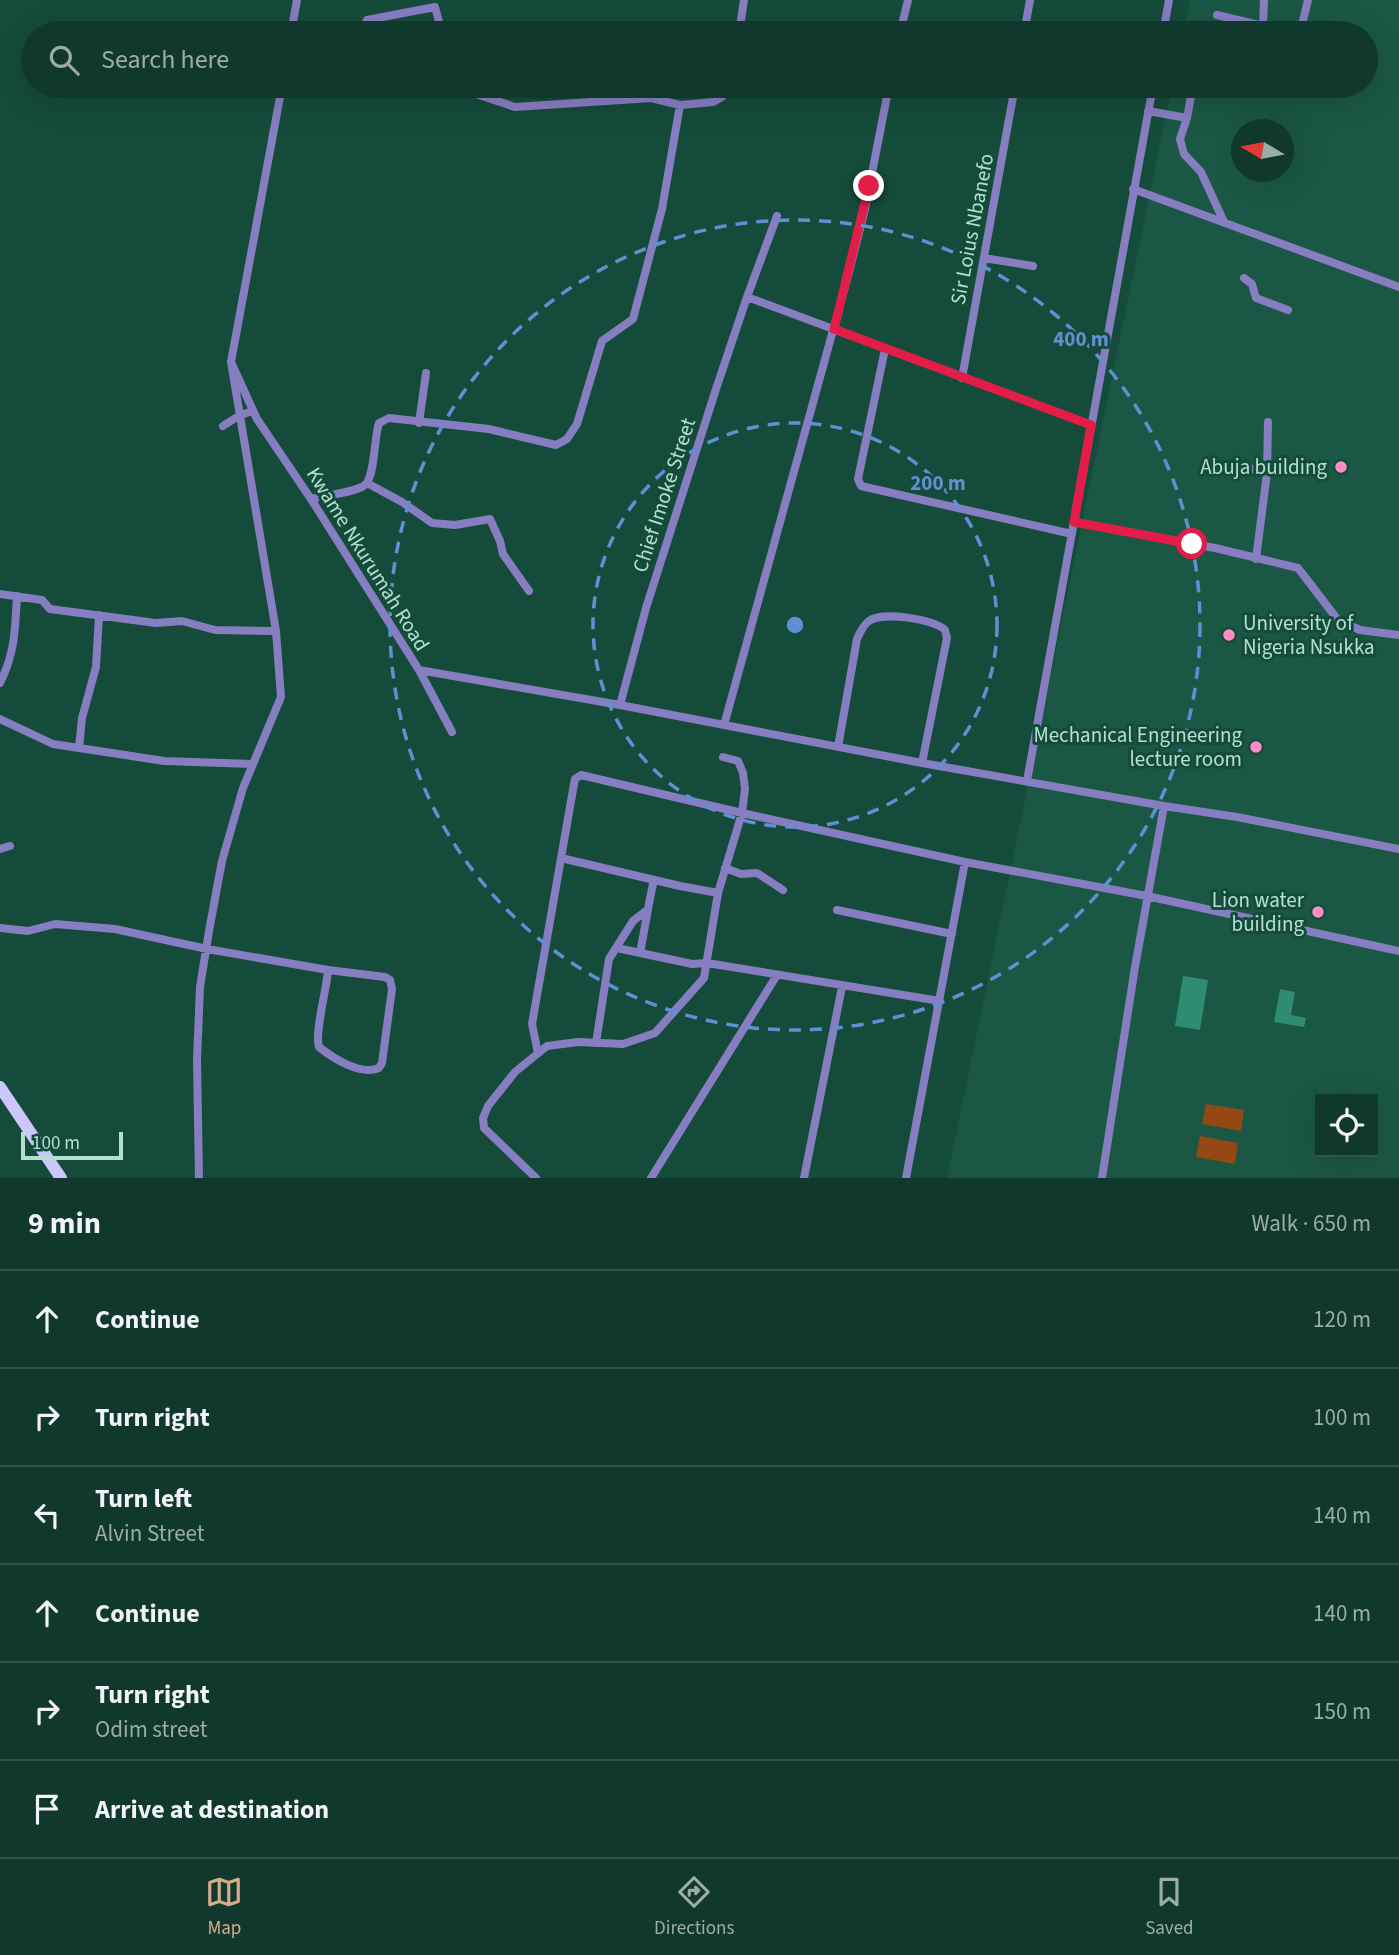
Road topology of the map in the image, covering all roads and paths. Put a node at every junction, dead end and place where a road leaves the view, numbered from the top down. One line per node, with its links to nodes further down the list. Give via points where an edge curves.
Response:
1 (297, 0): 9 (street)
2 (744, 0): 12 (street)
3 (908, 0): 13 (street)
4 (1030, 0): 14 (street)
5 (1169, 0): 15 (street)
6 (1264, 0): 17 (street)
7 (1308, 0): 18 (street)
8 (1217, 15): 16 (street)
9 (293, 21)
10 (367, 21): 11 (street, via 435,7)
11 (439, 21)
12 (740, 21)
13 (903, 21)
14 (1026, 21)
15 (1166, 21)
16 (1242, 21)
17 (1263, 21)
18 (1303, 21)
19 (280, 98): 42 (street)
20 (488, 98): 22 (street, via 515,107)
21 (651, 98): 28 (street)
22 (651, 98)
23 (720, 98): 28 (street)
24 (887, 98): 40 (street)
25 (1013, 98): 34 (street, Sir Loius Nbanefo)
26 (1151, 98): 29 (street)
27 (1191, 98): 30 (street)
28 (680, 105): 48 (street, via 662,209 634,319 602,341 567,439 556,445 489,429)
29 (1148, 111): 30 (street); 31 (street)
30 (1187, 118): 33 (street, via 1180,139 1184,153 1201,172)
31 (1133, 188): 33 (street); 49 (street)
32 (777, 216): 38 (street, Chief Imoke Street)
33 (1224, 222): 37 (street)
34 (984, 258): 35 (street); 44 (street, Sir Loius Nbanefo)
35 (1033, 266)
36 (1244, 278): 39 (street, via 1252,284 1256,298)
37 (1399, 288)
38 (747, 298): 40 (street); 66 (street, Chief Imoke Street, via 646,608)
39 (1288, 310)
40 (834, 329): 41 (street); 68 (street)
41 (885, 349): 44 (street); 56 (street, via 858,479 861,486)
42 (231, 362): 45 (street, Kwame Nkurumah Road); 46 (street)
43 (426, 373): 48 (street)
44 (962, 378): 49 (street)
45 (253, 411): 46 (street); 54 (street, Kwame Nkurumah Road)
46 (240, 415): 50 (street); 62 (street)
47 (1268, 422): 52 (street)
48 (419, 423): 53 (street, via 389,418 379,423)
49 (1091, 425): 55 (street)
50 (223, 426)
51 (1242, 466): 52 (street)
52 (1267, 473): 57 (street)
53 (367, 483): 54 (street); 58 (street, via 432,523 455,525 490,519 503,554)
54 (311, 499): 64 (street, Kwame Nkurumah Road)
55 (1074, 522): 56 (street); 57 (street)
56 (1072, 534): 75 (street)
57 (1256, 559): 63 (street, via 1298,568 1338,620 1360,630)
58 (529, 592)
59 (0, 594): 60 (street)
60 (17, 596): 61 (street, via 42,600 50,609); 65 (street, via 15,644)
61 (99, 615): 62 (street, via 156,623 182,621 215,630); 71 (street, via 96,667)
62 (276, 631): 74 (street, via 281,698)
63 (1399, 635)
64 (419, 670): 66 (street, Kwame Nkurumah Road); 69 (street)
65 (0, 683)
66 (620, 705): 68 (street, Kwame Nkurumah Road)
67 (0, 719): 71 (street, via 52,744)
68 (724, 724): 70 (street, Kwame Nkurumah Road)
69 (452, 732)
70 (838, 747): 73 (street, Kwame Nkurumah Road); 73 (street, via 862,629 883,615 934,623 945,630 947,638)
71 (79, 748): 74 (street, via 164,761)
72 (723, 757): 77 (street, via 738,761 743,773)
73 (922, 763): 75 (street, Kwame Nkurumah Road)
74 (252, 764): 93 (street, via 222,861)
75 (1027, 781): 76 (street, Kwame Nkurumah Road)
76 (1164, 806): 80 (street, Kwame Nkurumah Road); 87 (street)
77 (741, 813): 81 (street, via 578,776); 82 (street); 83 (street)
78 (10, 846): 79 (street)
79 (0, 849)
80 (1399, 849)
81 (561, 859): 84 (street); 102 (street, via 532,1024)
82 (965, 862): 87 (street); 91 (street)
83 (725, 868): 85 (street, via 757,873); 86 (street)
84 (654, 880): 86 (street); 89 (street)
85 (783, 890)
86 (718, 893): 96 (street)
87 (1147, 896): 94 (street); 110 (street)
88 (837, 910): 91 (street)
89 (646, 911): 92 (street, via 633,921); 95 (street)
90 (0, 928): 93 (street, via 115,929)
91 (952, 934): 100 (street)
92 (617, 947): 95 (street); 101 (street, via 607,968)
93 (207, 949): 97 (street); 105 (street, via 198,1036)
94 (1399, 951)
95 (640, 953): 96 (street)
96 (707, 963): 98 (street); 101 (street, via 704,978 660,1030 623,1044)
97 (328, 970): 97 (street, via 390,980 379,1068 372,1071 342,1062 319,1047 316,1035)
98 (777, 975): 99 (street); 107 (street)
99 (842, 987): 100 (street); 108 (street)
100 (940, 1002): 109 (street)
101 (596, 1043): 102 (street, via 562,1042)
102 (538, 1053): 106 (street, via 515,1072 483,1118 484,1128)
103 (0, 1087): 104 (main road)
104 (61, 1178)
105 (199, 1178)
106 (536, 1178)
107 (651, 1178)
108 (804, 1178)
109 (906, 1178)
110 (1102, 1178)

